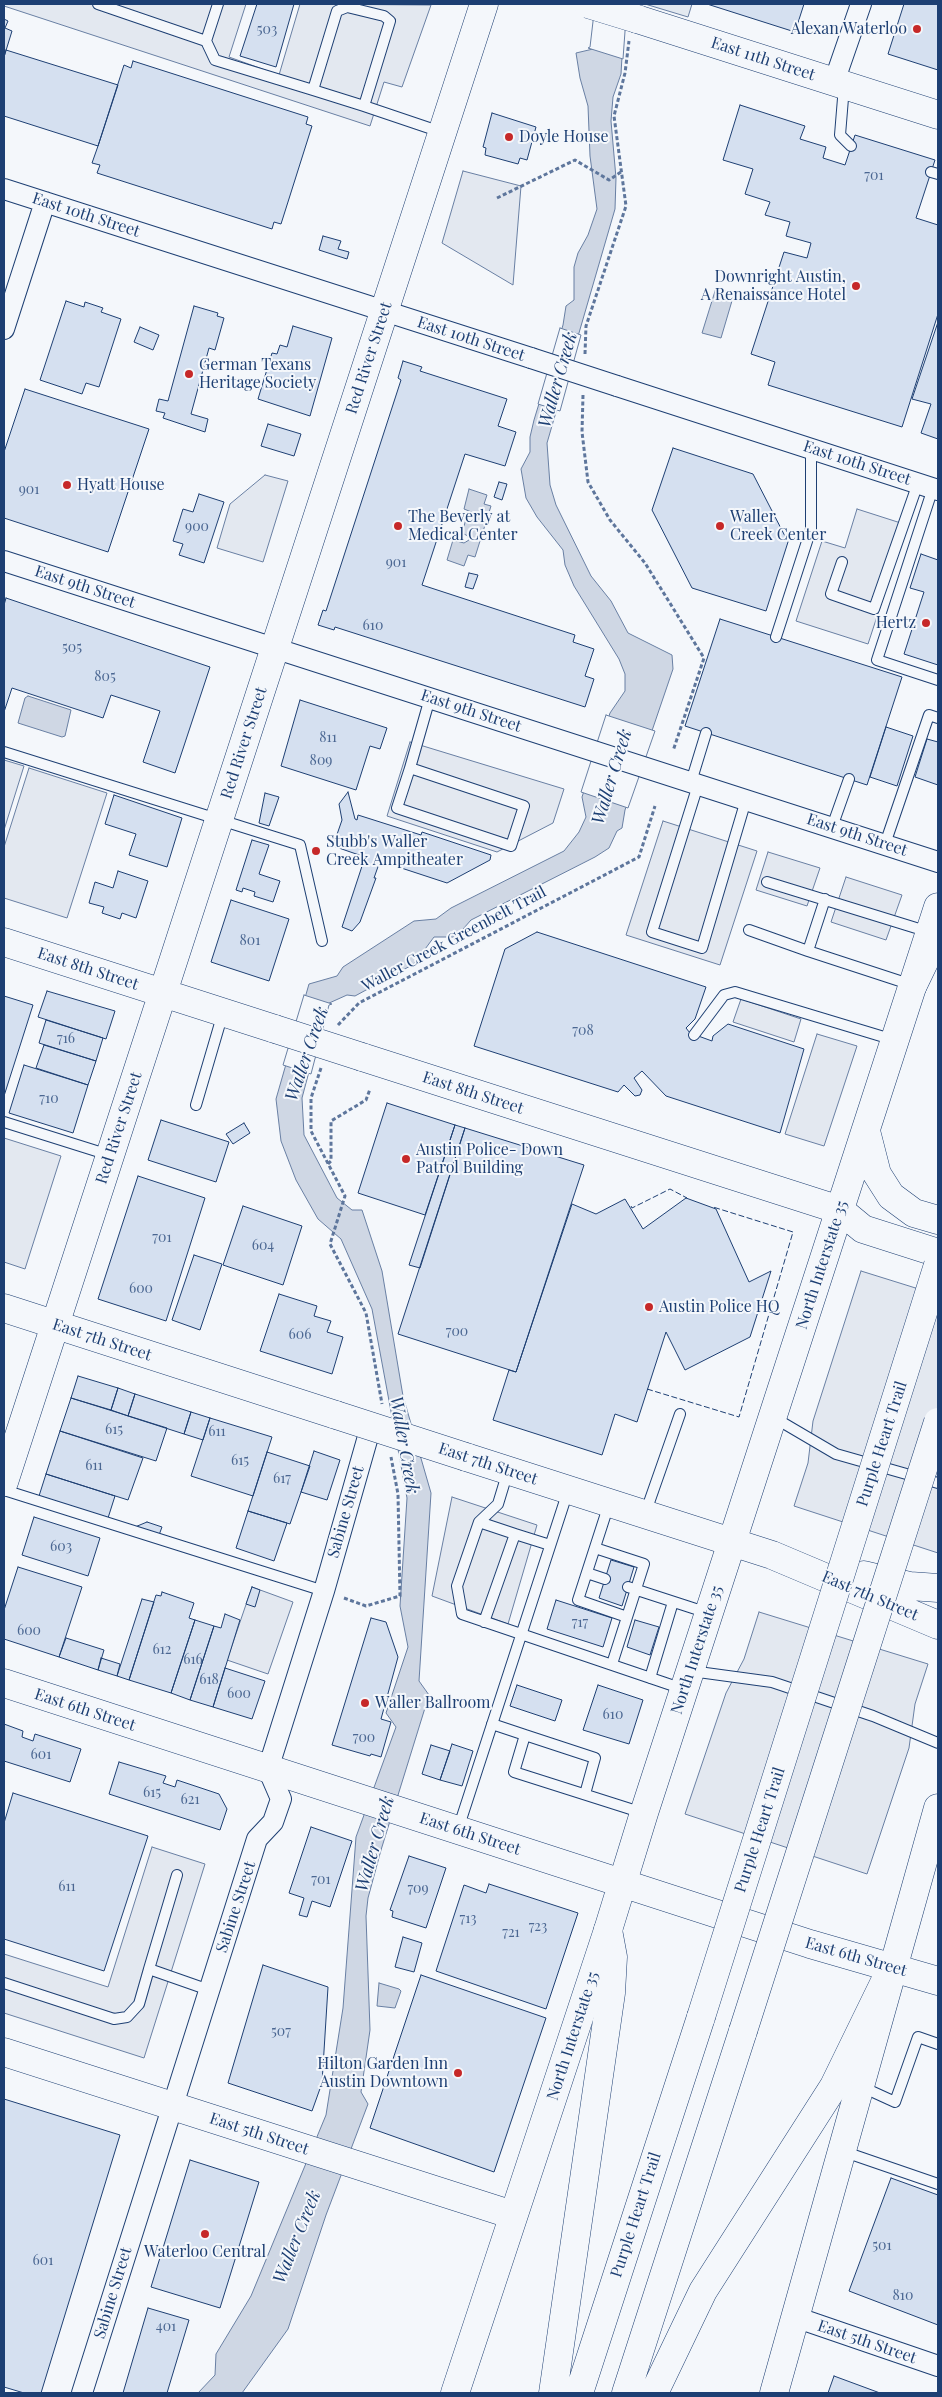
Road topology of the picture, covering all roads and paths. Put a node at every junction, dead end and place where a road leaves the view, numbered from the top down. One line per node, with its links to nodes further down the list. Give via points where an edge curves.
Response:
1 (98, 4): 6 (lane)
2 (218, 4): 6 (lane)
3 (484, 4): 11 (main road, Red River Street)
4 (588, 4): 7 (main road, East 11th Street, bridge)
5 (861, 4): 7 (street)
6 (206, 41): 8 (lane, via 215,60)
7 (839, 84): 10 (main road, East 11th Street); 12 (lane, via 840,135)
8 (313, 90): 9 (lane); 9 (lane, via 336,12 347,7 384,16 390,21)
9 (364, 106): 11 (lane)
10 (938, 116)
11 (442, 133): 17 (main road, Red River Street)
12 (851, 146)
13 (621, 172): 15 (path, via 609,180 575,160)
14 (4, 189): 16 (street, East 10th Street)
15 (496, 198)
16 (45, 202): 17 (street, East 10th Street); 18 (street)
17 (384, 311): 19 (street, East 10th Street, bridge); 24 (main road, Red River Street)
18 (4, 329)
19 (811, 448): 20 (street, East 10th Street); 23 (lane, via 812,529)
20 (930, 487): 22 (lane, via 874,609 831,594); 25 (lane, via 878,660)
21 (4, 561): 24 (street, East 9th Street)
22 (842, 562)
23 (776, 637)
24 (274, 648): 26 (street, East 9th Street); 35 (main road, Red River Street)
25 (938, 680)
26 (430, 698): 30 (lane); 32 (street, East 9th Street)
27 (938, 718): 37 (lane, via 929,715)
28 (706, 733): 32 (lane)
29 (4, 752): 35 (lane)
30 (410, 768): 30 (lane, via 524,806 511,846 397,808)
31 (848, 779): 36 (lane)
32 (695, 783): 33 (street, East 9th Street); 33 (lane, via 652,932 702,948)
33 (746, 800): 36 (street, East 9th Street)
34 (655, 806): 49 (path, Waller Creek Greenbelt Trail, via 639,857 358,1003)
35 (218, 821): 43 (lane, via 300,845); 47 (main road, Red River Street)
36 (832, 827): 37 (street, East 9th Street)
37 (885, 844): 38 (street, East 9th Street)
38 (938, 862)
39 (768, 882): 40 (lane)
40 (825, 899): 41 (lane); 45 (lane)
41 (936, 924): 46 (main road, North Interstate 35)
42 (749, 930): 45 (lane)
43 (322, 941)
44 (4, 942): 47 (main road, East 8th Street)
45 (808, 951): 46 (lane)
46 (913, 985): 51 (main road, North Interstate 35)
47 (163, 992): 48 (main road, East 8th Street); 57 (main road, Red River Street)
48 (223, 1012): 54 (lane); 59 (main road, East 8th Street, bridge)
49 (335, 1029)
50 (694, 1035): 51 (lane, via 724,995 735,992)
51 (895, 1041): 56 (main road, North Interstate 35)
52 (323, 1063): 58 (path, via 311,1098 311,1131)
53 (370, 1090): 58 (path, via 366,1100 331,1121 331,1161)
54 (196, 1105)
55 (4, 1122): 57 (lane)
56 (866, 1131): 59 (main road, North Interstate 35); 60 (main road, via 878,1174 891,1196 914,1213)
57 (110, 1155): 65 (main road, Red River Street)
58 (328, 1164): 61 (path, via 345,1196)
59 (840, 1210): 62 (main road, East 8th Street, via 863,1228); 67 (main road, North Interstate 35)
60 (938, 1220)
61 (330, 1244)
62 (938, 1253)
63 (938, 1265): 131 (main road, Purple Heart Trail, bridge)
64 (4, 1308): 65 (main road, East 7th Street)
65 (55, 1325): 69 (main road, East 7th Street, bridge); 71 (main road, Red River Street)
66 (680, 1414): 76 (lane)
67 (773, 1417): 72 (lane, via 836,1454); 79 (main road, North Interstate 35)
68 (938, 1422): 132 (main road, bridge)
69 (371, 1426): 70 (main road, East 7th Street, bridge); 87 (street, Sabine Street)
70 (509, 1470): 74 (main road, East 7th Street); 77 (lane, via 498,1504)
71 (4, 1482)
72 (938, 1483)
73 (4, 1490): 87 (lane)
74 (568, 1490): 75 (main road, East 7th Street); 80 (lane)
75 (609, 1503): 76 (main road, East 7th Street); 81 (lane)
76 (644, 1514): 79 (main road, East 7th Street)
77 (479, 1522): 78 (lane); 93 (lane, via 457,1586 462,1614)
78 (515, 1534): 80 (lane); 93 (lane)
79 (732, 1542): 82 (main road, East 7th Street); 91 (main road, North Interstate 35)
80 (550, 1545): 95 (lane)
81 (595, 1548): 83 (lane); 85 (lane, via 644,1564)
82 (772, 1555): 86 (main road, via 910,1586); 94 (main road, East 7th Street)
83 (587, 1573): 84 (lane); 92 (lane, via 578,1600)
84 (605, 1579)
85 (632, 1588): 89 (lane); 92 (lane)
86 (938, 1588)
87 (324, 1591): 103 (street, Sabine Street)
88 (400, 1596): 90 (path)
89 (673, 1602): 91 (lane); 97 (lane)
90 (366, 1606)
91 (709, 1613): 98 (main road, North Interstate 35)
92 (627, 1617): 96 (lane)
93 (484, 1622): 95 (lane)
94 (938, 1625)
95 (521, 1635): 96 (lane); 100 (lane)
96 (612, 1664): 97 (lane)
97 (650, 1678): 98 (lane)
98 (687, 1680): 102 (lane, via 772,1682 873,1716); 106 (main road, North Interstate 35)
99 (4, 1684): 103 (main road, East 6th Street)
100 (492, 1724): 101 (lane); 107 (lane)
101 (525, 1735): 104 (lane, via 595,1758); 104 (lane, via 514,1772)
102 (938, 1743)
103 (268, 1769): 107 (main road, East 6th Street); 116 (street, Sabine Street, via 281,1799 273,1822 257,1839)
104 (586, 1794): 106 (lane)
105 (938, 1808): 108 (main road)
106 (644, 1813): 110 (main road, North Interstate 35)
107 (457, 1830): 110 (main road, East 6th Street)
108 (934, 1839): 112 (main road)
109 (176, 1875): 113 (lane)
110 (621, 1883): 111 (main road, North Interstate 35); 112 (main road, East 6th Street)
111 (608, 1930): 123 (main road, North Interstate 35); 130 (main road, via 613,1957 611,1992)
112 (892, 1967): 114 (main road, East 6th Street); 119 (main road); 133 (main road, via 834,2086 703,2291)
113 (149, 1969): 115 (lane, via 138,2004 127,2017 114,2019); 116 (lane)
114 (938, 1981)
115 (4, 1983)
116 (209, 1990): 120 (street, Sabine Street)
117 (938, 2044): 119 (lane, via 918,2037 895,2102)
118 (4, 2052): 120 (main road, East 5th Street)
119 (859, 2086): 121 (main road)
120 (172, 2106): 123 (main road, East 5th Street); 127 (street, Sabine Street)
121 (841, 2151): 122 (lane); 124 (main road)
122 (938, 2184)
123 (514, 2215): 125 (main road, North Interstate 35)
124 (795, 2317): 126 (street, East 5th Street); 134 (main road)
125 (470, 2347): 128 (main road, North Interstate 35); 129 (main road)
126 (938, 2366)
127 (82, 2393)
128 (456, 2393)
129 (468, 2393)
130 (553, 2393)
131 (579, 2393)
132 (626, 2393)
133 (654, 2393)
134 (774, 2393)

